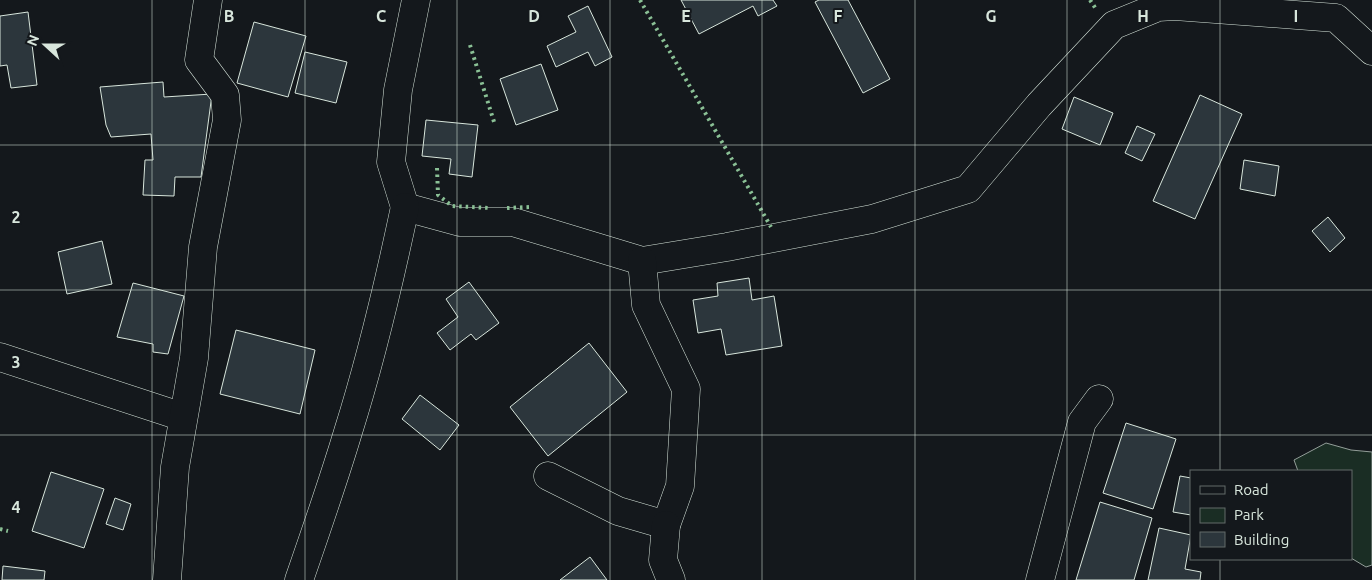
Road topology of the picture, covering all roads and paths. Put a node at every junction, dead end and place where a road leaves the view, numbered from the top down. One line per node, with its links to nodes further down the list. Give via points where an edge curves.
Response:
1 (208, 0): 10 (street, via 199,60 225,95 227,120 203,247 194,358)
2 (416, 0): 6 (street, via 398,90 391,162)
3 (1154, 3): 4 (street); 7 (street, via 1114,25 1039,105 968,189 872,219)
4 (1332, 9): 5 (street)
5 (1372, 51)
6 (404, 207): 7 (street, via 460,222 513,222); 14 (street, via 351,422)
7 (642, 261): 12 (street, via 646,305 686,389 680,486)
8 (0, 357): 10 (street)
9 (1099, 399): 16 (street, via 1082,422)
10 (184, 417): 13 (street, via 174,467)
11 (548, 476): 12 (street, via 618,511)
12 (666, 525): 15 (street, via 663,560)
13 (167, 580)
14 (299, 580)
15 (671, 580)
16 (1040, 580)

